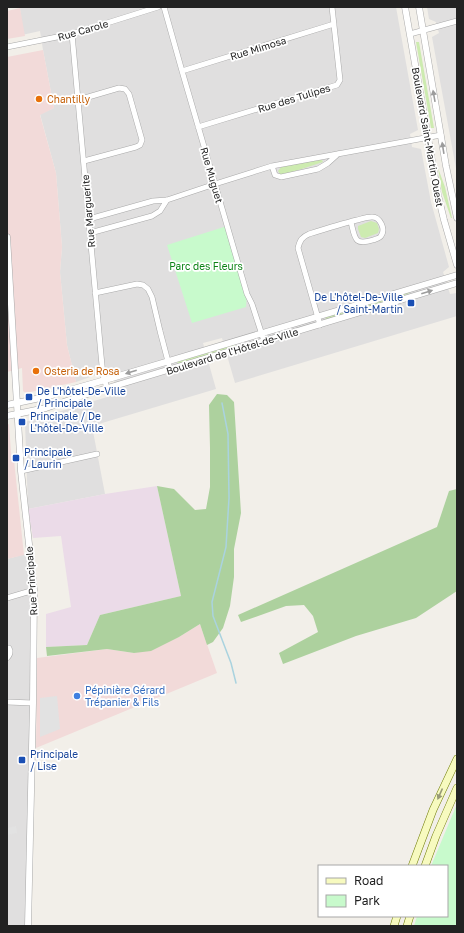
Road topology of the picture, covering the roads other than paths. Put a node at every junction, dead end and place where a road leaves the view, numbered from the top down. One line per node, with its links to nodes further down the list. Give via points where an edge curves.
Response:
1 (158, 7): 9 (street, Rue Carole)
2 (164, 7): 12 (street, Rue Muguet)
3 (332, 7): 7 (street, Rue des Tulipes)
4 (405, 7): 10 (street, Boulevard Saint-Martin Ouest)
5 (418, 7): 8 (street, Boulevard Saint-Martin Ouest)
6 (457, 21): 8 (street)
7 (334, 24): 12 (street, Rue Mimosa); 14 (street, Rue des Tulipes, via 340,80 337,86)
8 (423, 31): 10 (street); 15 (street, Boulevard Saint-Martin Ouest, one-way to 8)
9 (72, 34): 11 (street, Rue Carole); 13 (street, Rue Marguerite)
10 (410, 34): 16 (street, Boulevard Saint-Martin Ouest)
11 (7, 47)
12 (182, 71): 14 (street, Rue Muguet)
13 (78, 100): 18 (street, Rue Marguerite); 18 (street, via 119,88 125,89 129,94 142,140 136,147)
14 (198, 127): 20 (street, Rue Muguet)
15 (441, 135): 16 (street); 22 (street, Boulevard Saint-Martin Ouest, one-way to 15)
16 (427, 137): 17 (street); 28 (street, Boulevard Saint-Martin Ouest, via 440,206)
17 (338, 154): 19 (street); 19 (street, via 318,169 281,177 275,174)
18 (84, 161): 23 (street, Rue Marguerite)
19 (272, 166): 20 (street)
20 (215, 184): 21 (street); 34 (street, Rue Muguet)
21 (167, 200): 23 (street, via 153,201); 25 (street, via 160,211 152,216)
22 (457, 218)
23 (89, 219): 25 (street, Rue Marguerite)
24 (351, 222): 24 (street, via 356,240 359,242 376,239 383,231 377,218); 32 (street, via 309,234 300,241 298,248)
25 (90, 233): 31 (street, Rue Marguerite)
26 (7, 237): 27 (street, Rue Principale)
27 (8, 255): 40 (street, Rue Principale)
28 (457, 265)
29 (457, 275): 32 (street, Boulevard de l'Hôtel-de-Ville)
30 (457, 283): 33 (street, Boulevard de l'Hôtel-de-Ville, one-way to 30)
31 (95, 293): 36 (street, via 137,284 148,289); 38 (street, Rue Marguerite)
32 (317, 317): 33 (street); 34 (street, Boulevard de l'Hôtel-de-Ville)
33 (320, 325): 35 (street, Boulevard de l'Hôtel-de-Ville)
34 (261, 333): 35 (street, Rue Muguet); 36 (street, Boulevard de l'Hôtel-de-Ville)
35 (264, 341): 37 (street, Boulevard de l'Hôtel-de-Ville)
36 (168, 361): 37 (street); 38 (street, Boulevard de l'Hôtel-de-Ville, one-way to 38)
37 (170, 369): 39 (street, Boulevard de l'Hôtel-de-Ville)
38 (105, 380): 39 (street, Rue Marguerite); 40 (street, Boulevard de l'Hôtel-de-Ville)
39 (107, 388): 42 (street, Boulevard de l'Hôtel-de-Ville, via 46,408)
40 (17, 403): 41 (street, Boulevard de l'Hôtel-de-Ville); 42 (street, Rue Principale)
41 (7, 405)
42 (17, 414): 43 (street, Boulevard de l'Hôtel-de-Ville); 45 (street, Rue Principale)
43 (7, 416)
44 (97, 454): 45 (street)
45 (21, 471): 46 (street, Rue Principale)
46 (34, 590): 47 (street); 51 (street, Rue Principale)
47 (7, 598)
48 (7, 648): 49 (street, via 10,655)
49 (7, 658)
50 (7, 702): 51 (street)
51 (33, 704): 56 (street, Rue Principale)
52 (457, 759): 54 (main road, one-way to 54, via 433,810)
53 (457, 788): 55 (main road)
54 (412, 865)
55 (425, 865)
56 (28, 926)

